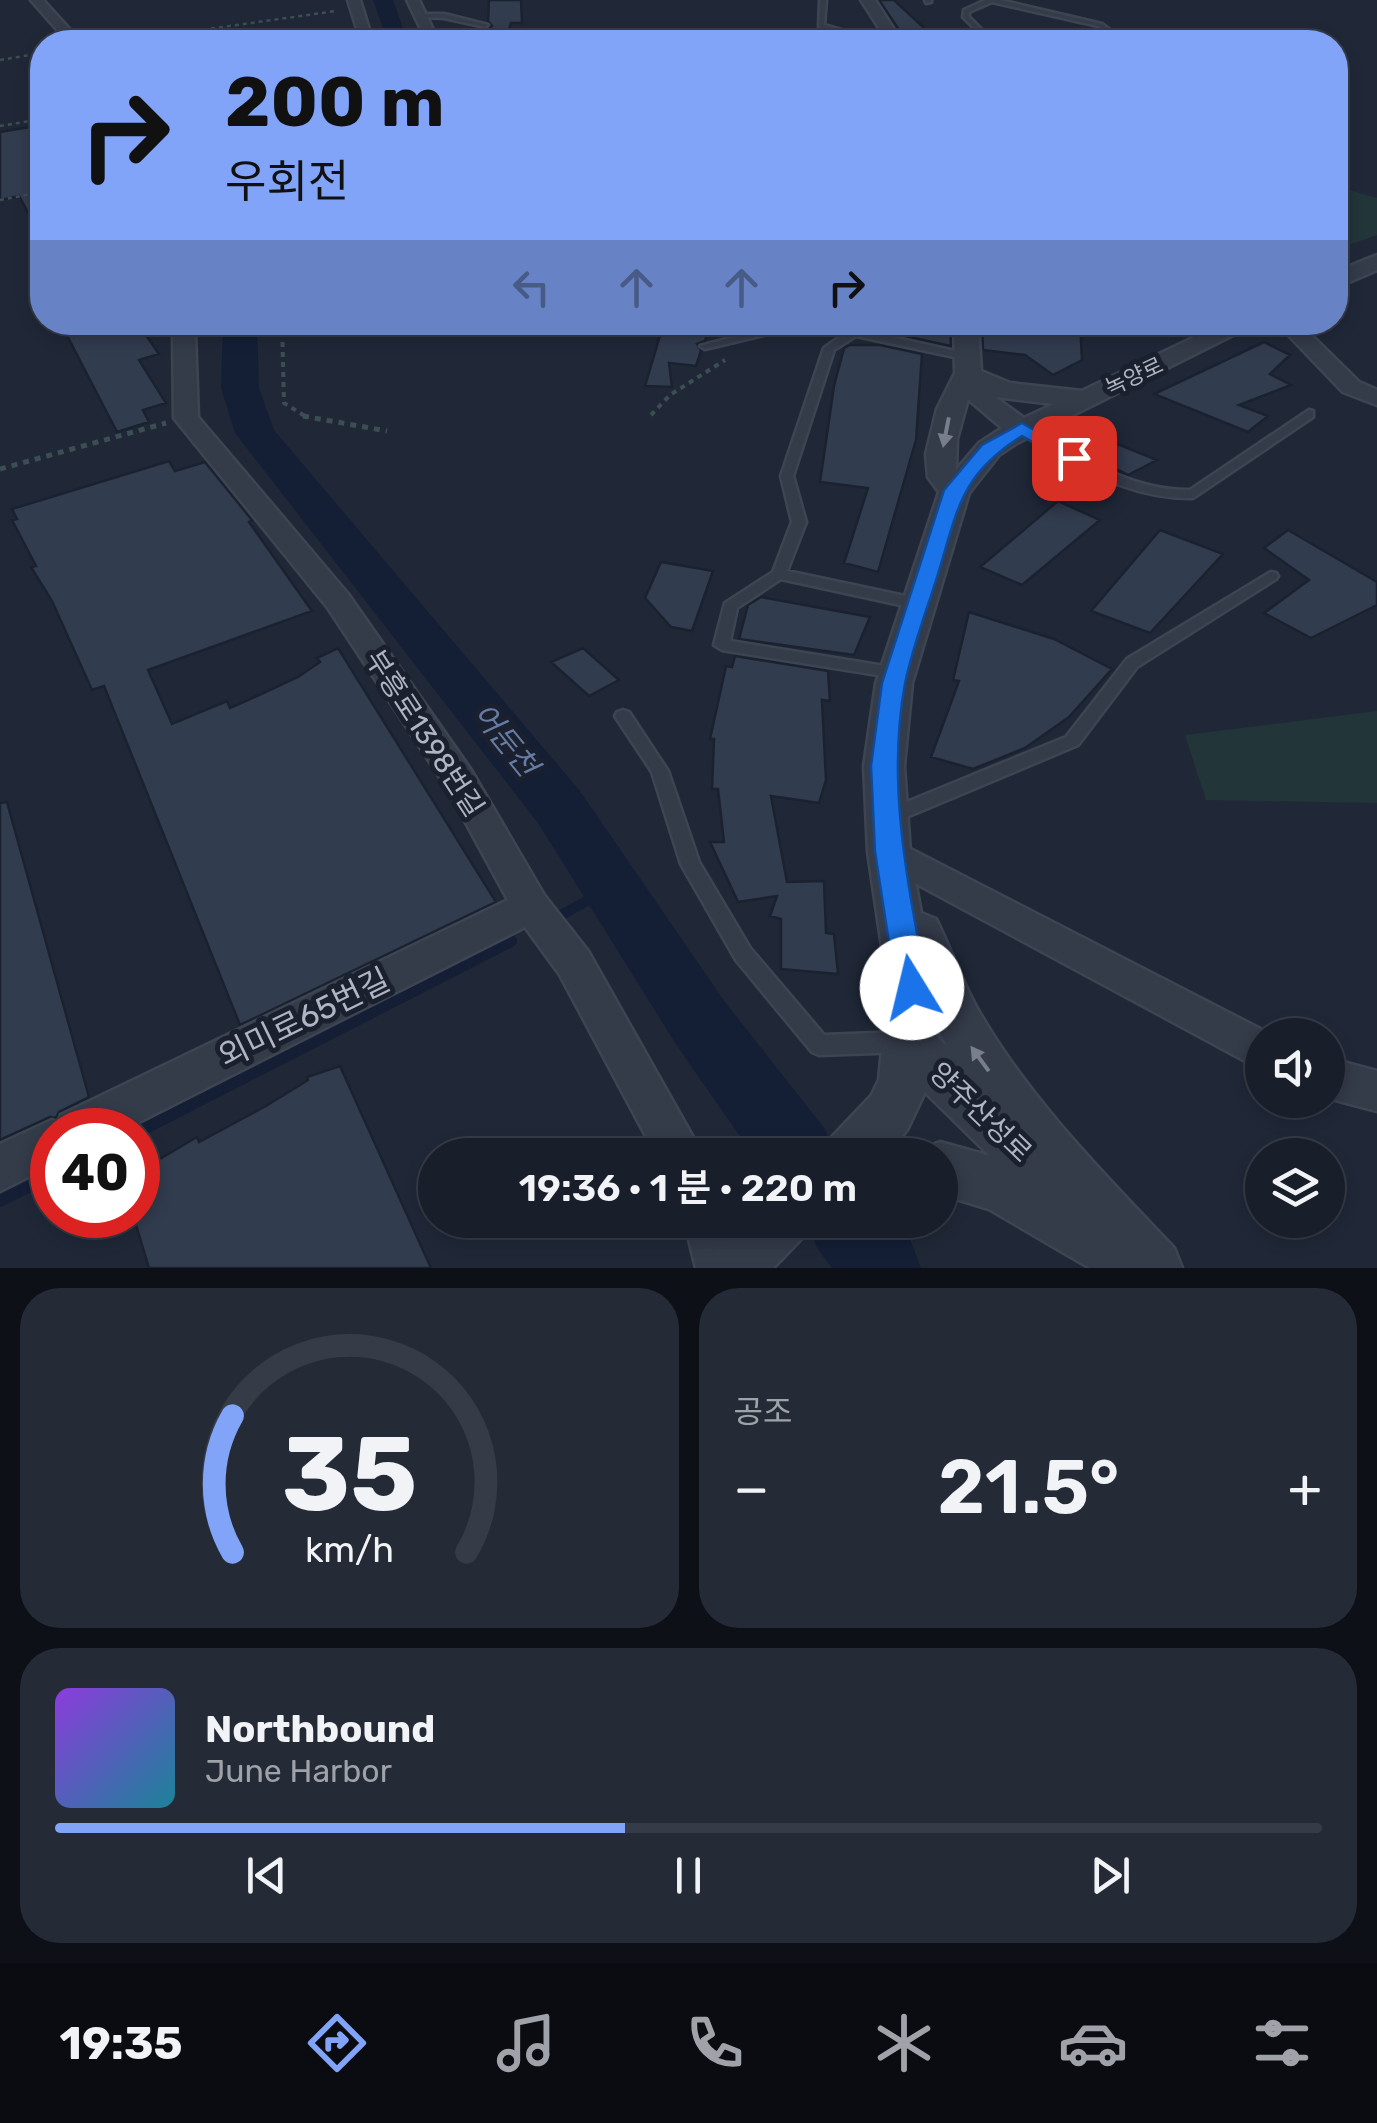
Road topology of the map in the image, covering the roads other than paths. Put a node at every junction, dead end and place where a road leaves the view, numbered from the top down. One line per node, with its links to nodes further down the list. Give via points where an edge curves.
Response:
1 (37, 0): 9 (street)
2 (413, 0): 7 (street)
3 (823, 0): 12 (lane, via 821,26)
4 (868, 0): 13 (street)
5 (992, 0): 14 (lane, via 966,10); 15 (lane)
6 (355, 4): 10 (street)
7 (423, 16): 8 (lane); 11 (street)
8 (485, 26)
9 (64, 30)
10 (363, 30)
11 (428, 30)
12 (835, 30)
13 (887, 30)
14 (979, 30)
15 (1107, 30)
16 (1377, 262): 17 (street)
17 (1348, 276)
18 (184, 335): 38 (street, 부흥로1398번길, via 186,418 338,601 459,779)
19 (757, 335): 25 (lane)
20 (850, 335): 32 (lane, via 830,348 787,476 799,522)
21 (860, 335): 26 (lane)
22 (966, 335): 26 (street)
23 (1219, 335): 28 (street, 녹양로)
24 (1299, 335): 27 (street, via 1350,387)
25 (705, 346)
26 (965, 365): 28 (street, via 1005,391); 30 (street, via 982,403); 31 (street, one-way to 31, via 942,452 942,476)
27 (1377, 398)
28 (1084, 399): 30 (street, 녹양로)
29 (1309, 414): 30 (lane, via 1192,494 1170,497 1099,472)
30 (1022, 429): 31 (street, 양주산성로, via 989,449)
31 (954, 490): 34 (street, 양주산성로)
32 (779, 574): 34 (lane); 35 (lane, via 730,606 722,645)
33 (1271, 576): 37 (lane, via 1132,662 1072,741)
34 (919, 604): 35 (street, 양주산성로)
35 (897, 673): 37 (street, 양주산성로, via 884,766)
36 (623, 716): 39 (lane, via 660,771 690,864 743,954 819,1045)
37 (890, 850): 39 (street, 양주산성로, via 912,988); 40 (street); 50 (street, one-way to 37, via 1036,1135 971,1047 932,973)
38 (531, 906): 43 (street, 외미로65번길); 44 (street, 부흥로1398번길, via 574,963)
39 (907, 1041): 45 (street, via 904,1083); 50 (street, 양주산성로)
40 (1245, 1042)
41 (1345, 1082): 42 (street)
42 (1377, 1090)
43 (122, 1108)
44 (671, 1138)
45 (868, 1138)
46 (30, 1153): 47 (street)
47 (0, 1168)
48 (958, 1173): 49 (street, via 1000,1185)
49 (1143, 1268)
50 (1152, 1268)

